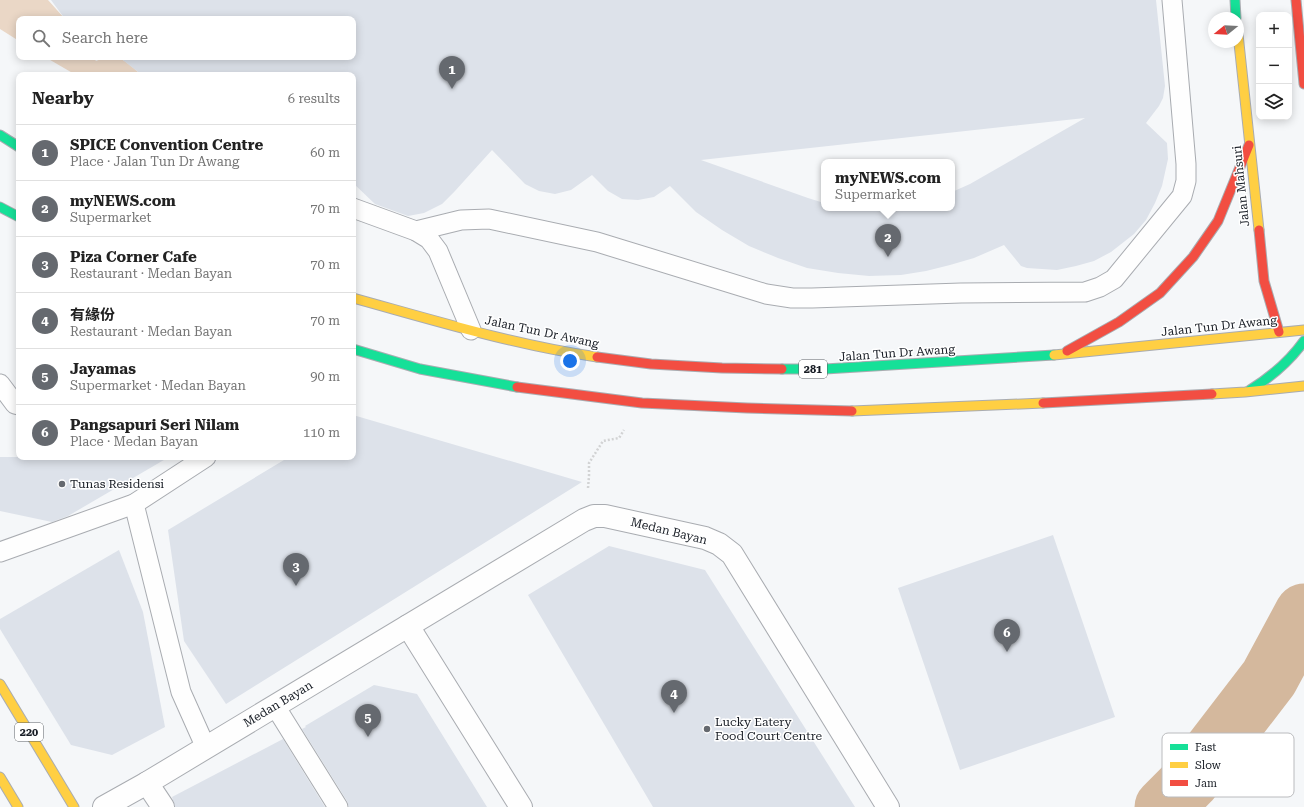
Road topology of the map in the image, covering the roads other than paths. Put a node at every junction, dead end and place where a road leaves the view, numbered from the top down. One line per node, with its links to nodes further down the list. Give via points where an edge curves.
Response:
1 (1172, 0): 13 (lane, via 1186,164 1186,182 1182,196 1114,279 1085,292 792,298 766,294 597,242 489,219 461,220)
2 (1235, 0): 4 (main road)
3 (1296, 0): 6 (main road)
4 (1236, 12)
5 (1239, 48): 9 (main road, Jalan Mahsuri)
6 (1304, 84)
7 (0, 135): 8 (main road)
8 (16, 145)
9 (1249, 145): 17 (main road, Jalan Mahsuri, via 1264,281); 21 (main road, via 1218,221 1193,257 1160,293 1119,322)
10 (0, 207): 12 (main road)
11 (356, 209): 13 (lane)
12 (16, 215)
13 (416, 231): 15 (lane, via 429,239 438,251)
14 (356, 299): 15 (main road, Jalan Tun Dr Awang / 281)
15 (471, 330): 21 (main road, Jalan Tun Dr Awang / 281, via 564,352 651,364 722,368 825,370)
16 (1304, 330): 17 (main road, Jalan Tun Dr Awang / 281)
17 (1279, 332): 20 (main road, via 1288,343); 21 (main road, Jalan Tun Dr Awang / 281)
18 (1304, 341): 20 (main road)
19 (356, 350): 24 (main road, via 420,369 531,390 642,403 747,408 862,411)
20 (1301, 352): 24 (main road, via 1267,380)
21 (1059, 355)
22 (0, 384): 25 (lane)
23 (1304, 386): 24 (main road)
24 (1245, 392)
25 (16, 404)
26 (201, 460): 27 (lane)
27 (134, 504): 28 (lane); 32 (lane, via 181,692)
28 (0, 552)
29 (408, 626): 31 (street, Medan Bayan); 40 (street); 41 (street, Medan Bayan, via 594,516 605,516 697,536 719,544 732,554)
30 (0, 684): 36 (main road, 220)
31 (275, 706): 32 (street, Medan Bayan); 39 (lane)
32 (206, 748): 34 (street, Medan Bayan)
33 (0, 777): 35 (main road)
34 (147, 782): 37 (street, Medan Bayan); 38 (street)
35 (18, 807)
36 (74, 807)
37 (104, 807)
38 (163, 807)
39 (338, 807)
40 (521, 807)
41 (888, 807)

